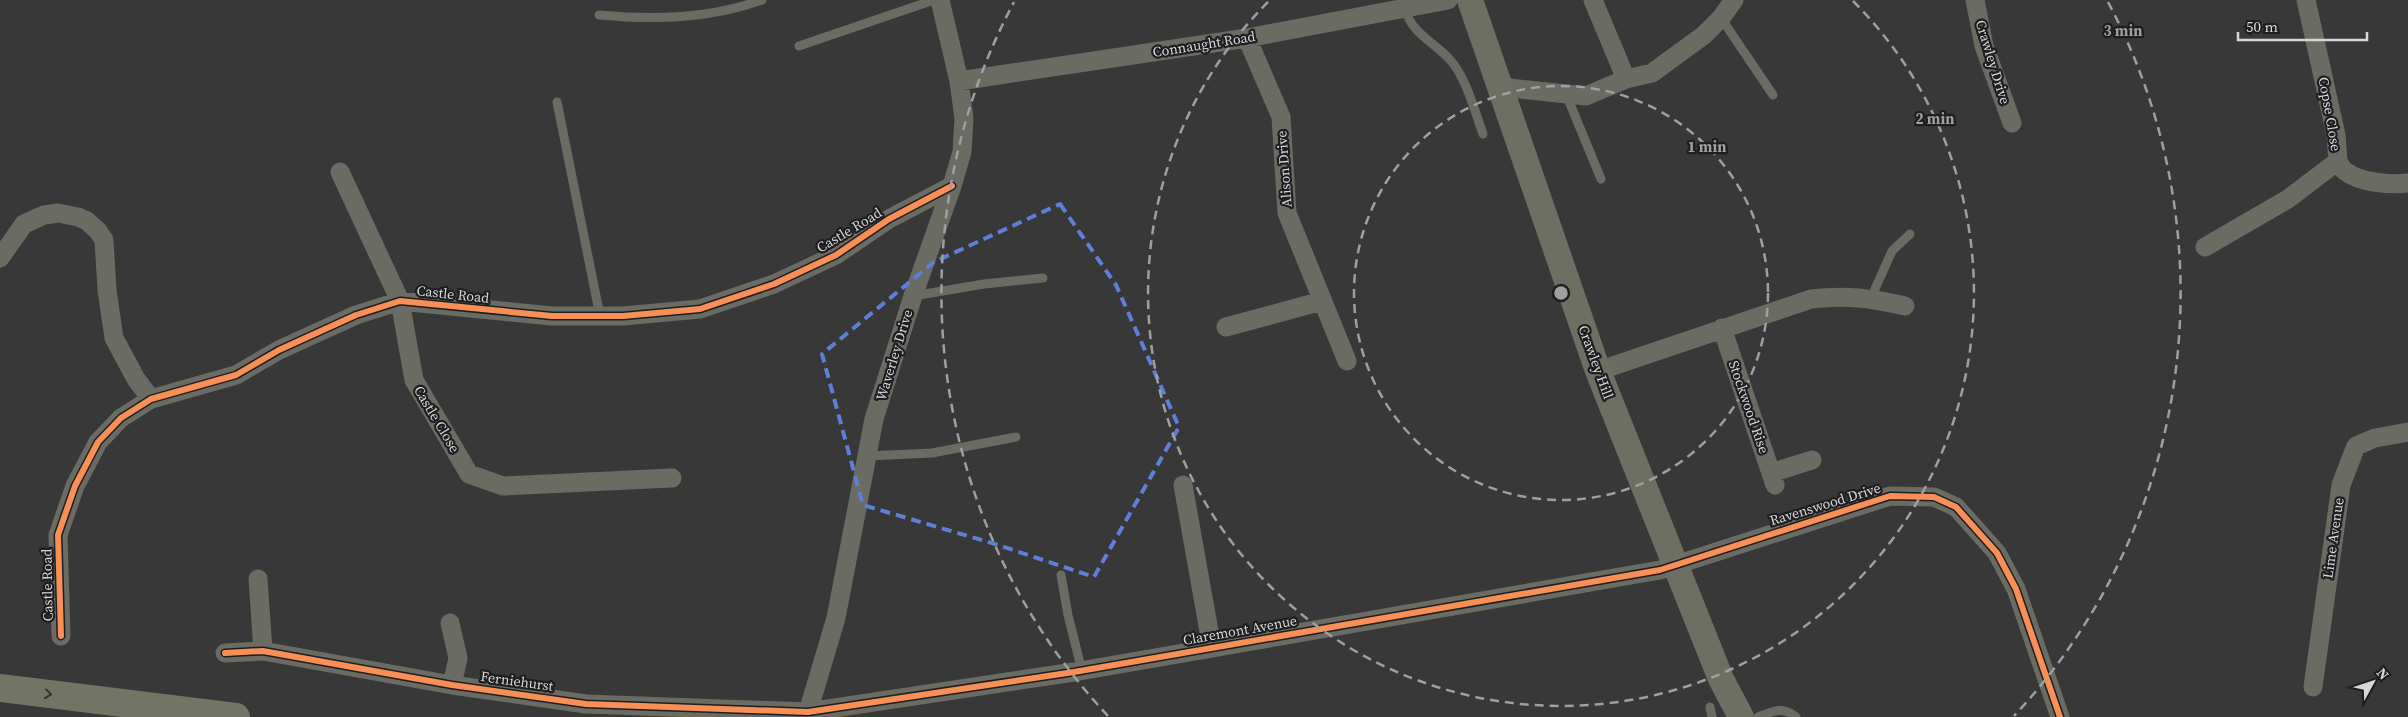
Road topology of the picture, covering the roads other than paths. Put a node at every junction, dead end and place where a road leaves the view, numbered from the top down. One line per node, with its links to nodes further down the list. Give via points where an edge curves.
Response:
1 (762, 0): 11 (lane, via 736,10 692,17 640,19)
2 (934, 0): 14 (lane)
3 (940, 0): 16 (street, Waverley Drive)
4 (1448, 0): 10 (street, Connaught Road)
5 (1470, 0): 17 (street, Crawley Hill)
6 (1593, 0): 15 (street)
7 (1734, 0): 12 (street)
8 (1975, 0): 21 (street, Crawley Drive, via 1984,46)
9 (2306, 0): 23 (street, Copse Close, via 2336,135)
10 (1405, 8): 13 (street, Connaught Road); 22 (lane, via 1414,29 1439,48 1455,66)
11 (599, 15)
12 (1721, 18): 15 (street, via 1704,35 1652,73); 19 (lane)
13 (1247, 38): 16 (street, Connaught Road); 35 (street, Alison Drive, via 1281,117 1287,213)
14 (799, 46)
15 (1626, 79): 18 (street, via 1586,96)
16 (959, 81): 27 (street, Waverley Drive, via 962,152)
17 (1500, 87): 18 (street); 41 (street, Crawley Hill)
18 (1566, 94): 25 (lane)
19 (1773, 95)
20 (557, 102): 37 (lane)
21 (2012, 123)
22 (1484, 134)
23 (2338, 161): 26 (street, via 2345,171 2364,179); 29 (street, Copse Close, via 2288,198)
24 (340, 172): 34 (street, Castle Close)
25 (1601, 180)
26 (2408, 183)
27 (952, 186): 32 (street, Waverley Drive); 37 (street, Castle Road, via 889,219 836,255 774,284 700,309)
28 (1910, 234): 33 (lane, via 1892,250)
29 (2205, 246)
30 (0, 258): 42 (street, via 24,224 58,212 87,221 98,231 104,240 114,338)
31 (1043, 278): 32 (lane)
32 (913, 296): 45 (street, Waverley Drive, via 874,419)
33 (1871, 298): 36 (street); 39 (street, via 1811,299)
34 (400, 301): 37 (street, Castle Road, via 545,316); 42 (street, Castle Road, via 356,316 279,350 236,375); 47 (street, Castle Close, via 414,380 469,474 502,486)
35 (1322, 301): 38 (street); 40 (street, Alison Drive)
36 (1905, 306)
37 (600, 316)
38 (1226, 327)
39 (1722, 328): 41 (street); 46 (street, Stockwood Rise, via 1773,479)
40 (1347, 361)
41 (1598, 371): 49 (street, Crawley Hill)
42 (151, 400): 53 (street, Castle Road, via 121,418 98,442 75,486 58,535)
43 (2408, 432): 59 (street, Lime Avenue, via 2375,438 2356,446 2346,467)
44 (1016, 437): 45 (lane, via 932,453)
45 (867, 456): 62 (street, Waverley Drive, via 836,618)
46 (1812, 460)
47 (672, 478)
48 (1183, 485): 54 (street)
49 (1675, 564): 54 (street, Claremont Avenue, via 1660,570); 65 (street, Crawley Hill, via 1721,678); 68 (street, Ravenswood Drive, via 1890,496 1934,497 1956,507 1997,553 2016,589)
50 (1061, 575): 57 (lane)
51 (258, 579): 55 (street)
52 (450, 623): 58 (street, via 458,658)
53 (61, 636)
54 (1212, 648): 57 (street, Claremont Avenue)
55 (263, 651): 56 (street, Ferniehurst); 58 (street, Ferniehurst)
56 (225, 653)
57 (1082, 671): 62 (street, Claremont Avenue)
58 (452, 685): 62 (street, Ferniehurst, via 586,704)
59 (2313, 687)
60 (0, 688): 63 (highway, one-way to 63)
61 (1710, 707): 64 (lane)
62 (808, 712)
63 (236, 717)
64 (1712, 717)
65 (1741, 717)
66 (1758, 717): 67 (lane, via 1778,709)
67 (1796, 717)
68 (2060, 717)

